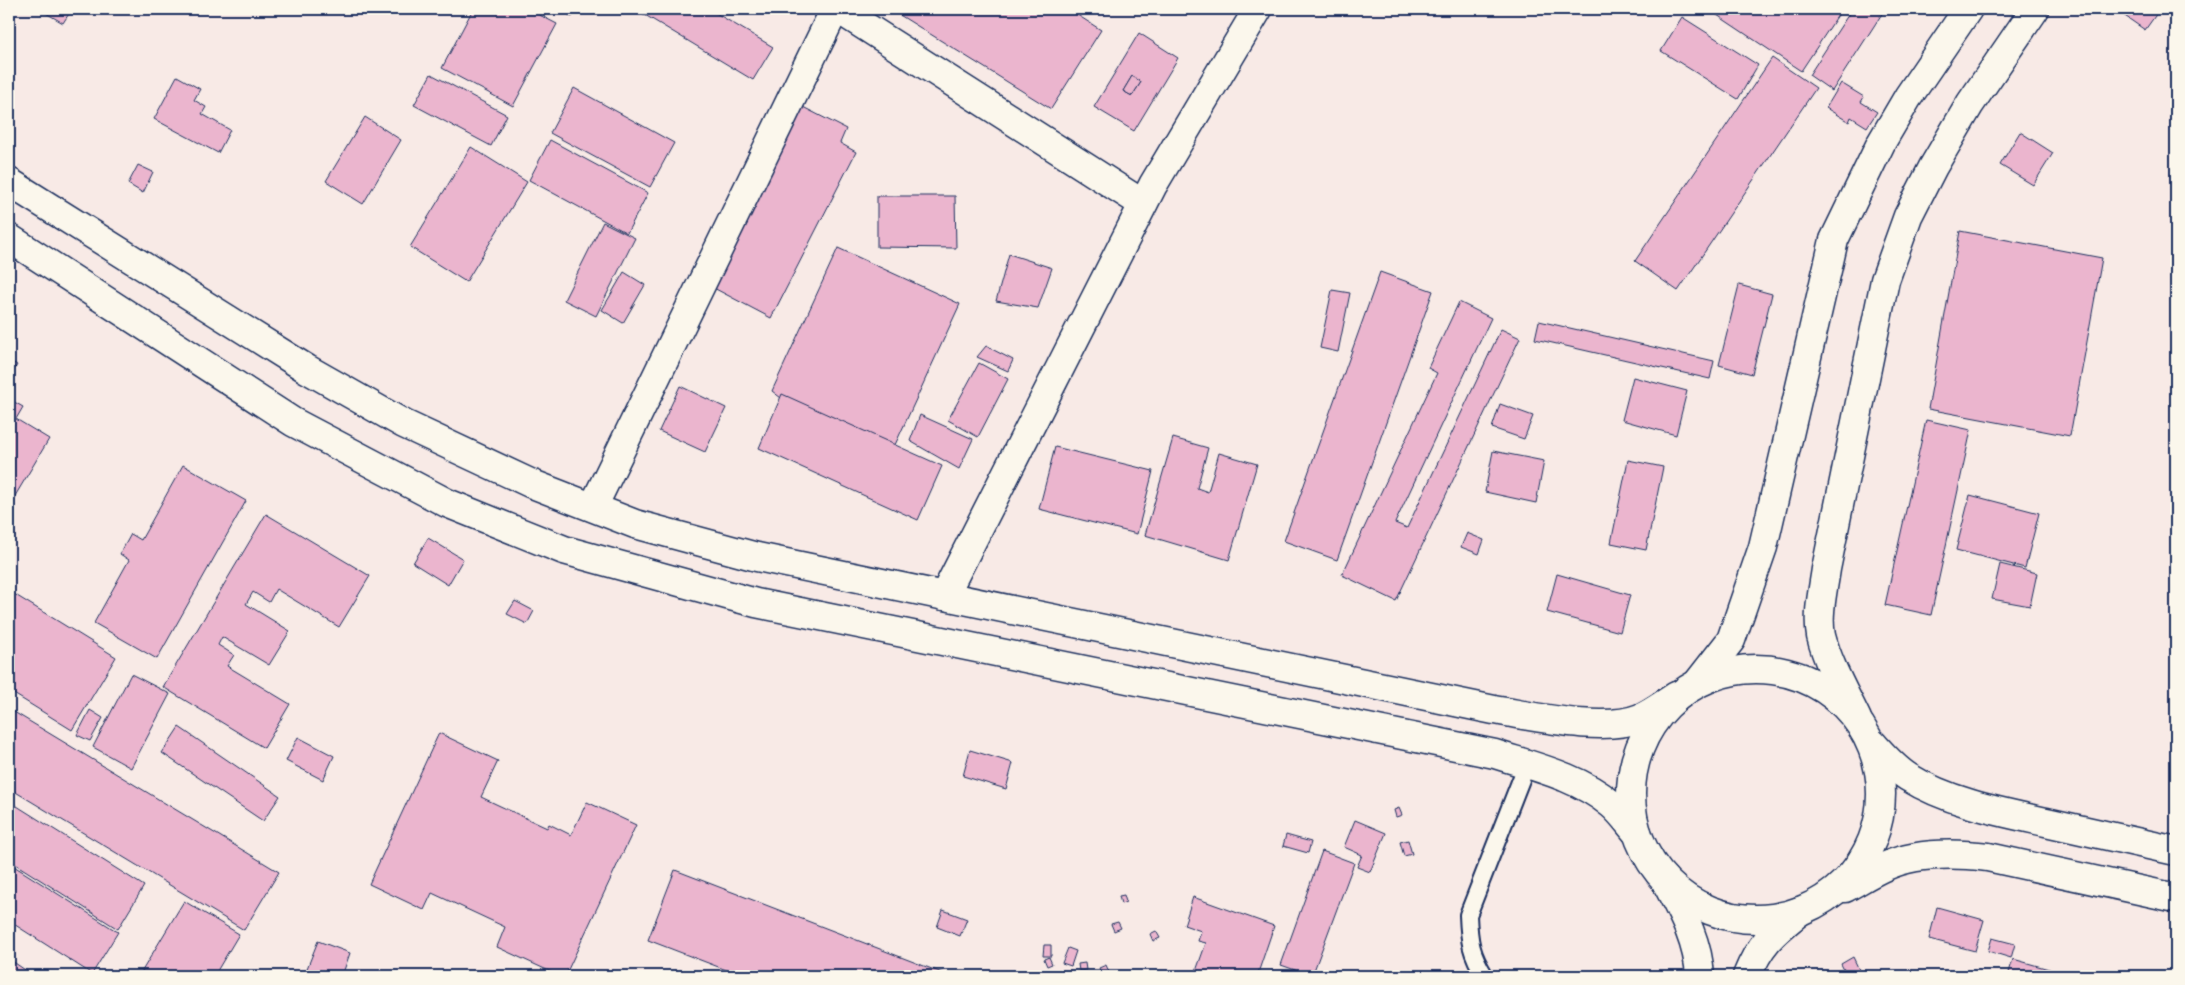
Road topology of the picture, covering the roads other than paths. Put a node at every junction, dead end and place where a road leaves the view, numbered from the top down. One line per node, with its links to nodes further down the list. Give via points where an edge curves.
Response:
1 (836, 9): 6 (main road); 8 (main road)
2 (1258, 9): 6 (main road)
3 (1968, 9): 10 (main road, via 1908,97 1834,240 1763,547 1731,640)
4 (2035, 9): 12 (main road, via 1970,104 1933,167 1908,216 1885,280 1821,602 1821,635 1836,675)
5 (9, 182): 8 (main road, via 307,369 396,420 530,483)
6 (1143, 204): 9 (main road)
7 (9, 238): 13 (main road, via 293,422 447,503 564,550 756,602 1495,754)
8 (593, 507): 9 (main road, via 635,524 757,558)
9 (944, 596): 11 (main road, via 1485,708 1548,718 1614,723 1640,718)
10 (1699, 681): 11 (main road); 12 (main road, via 1741,668 1784,671 1824,688)
11 (1676, 696): 14 (main road, via 1651,724 1635,758 1631,796)
12 (1863, 729): 15 (main road, via 1889,762 1908,777 1937,791 2010,814); 18 (main road, via 1879,774 1880,810 1870,845 1851,876)
13 (1527, 764): 14 (main road, via 1588,788 1612,805); 20 (lane, via 1468,915 1474,958)
14 (1637, 833): 16 (main road)
15 (2176, 851)
16 (1665, 880): 19 (main road, via 1694,903 1728,916 1764,919); 21 (main road, via 1689,926 1699,956)
17 (2176, 898): 18 (main road, via 1960,853 1910,858 1886,865)
18 (1824, 900): 19 (main road)
19 (1800, 911): 22 (main road, via 1768,938 1755,956)
20 (1485, 976)
21 (1700, 976)
22 (1747, 976)

